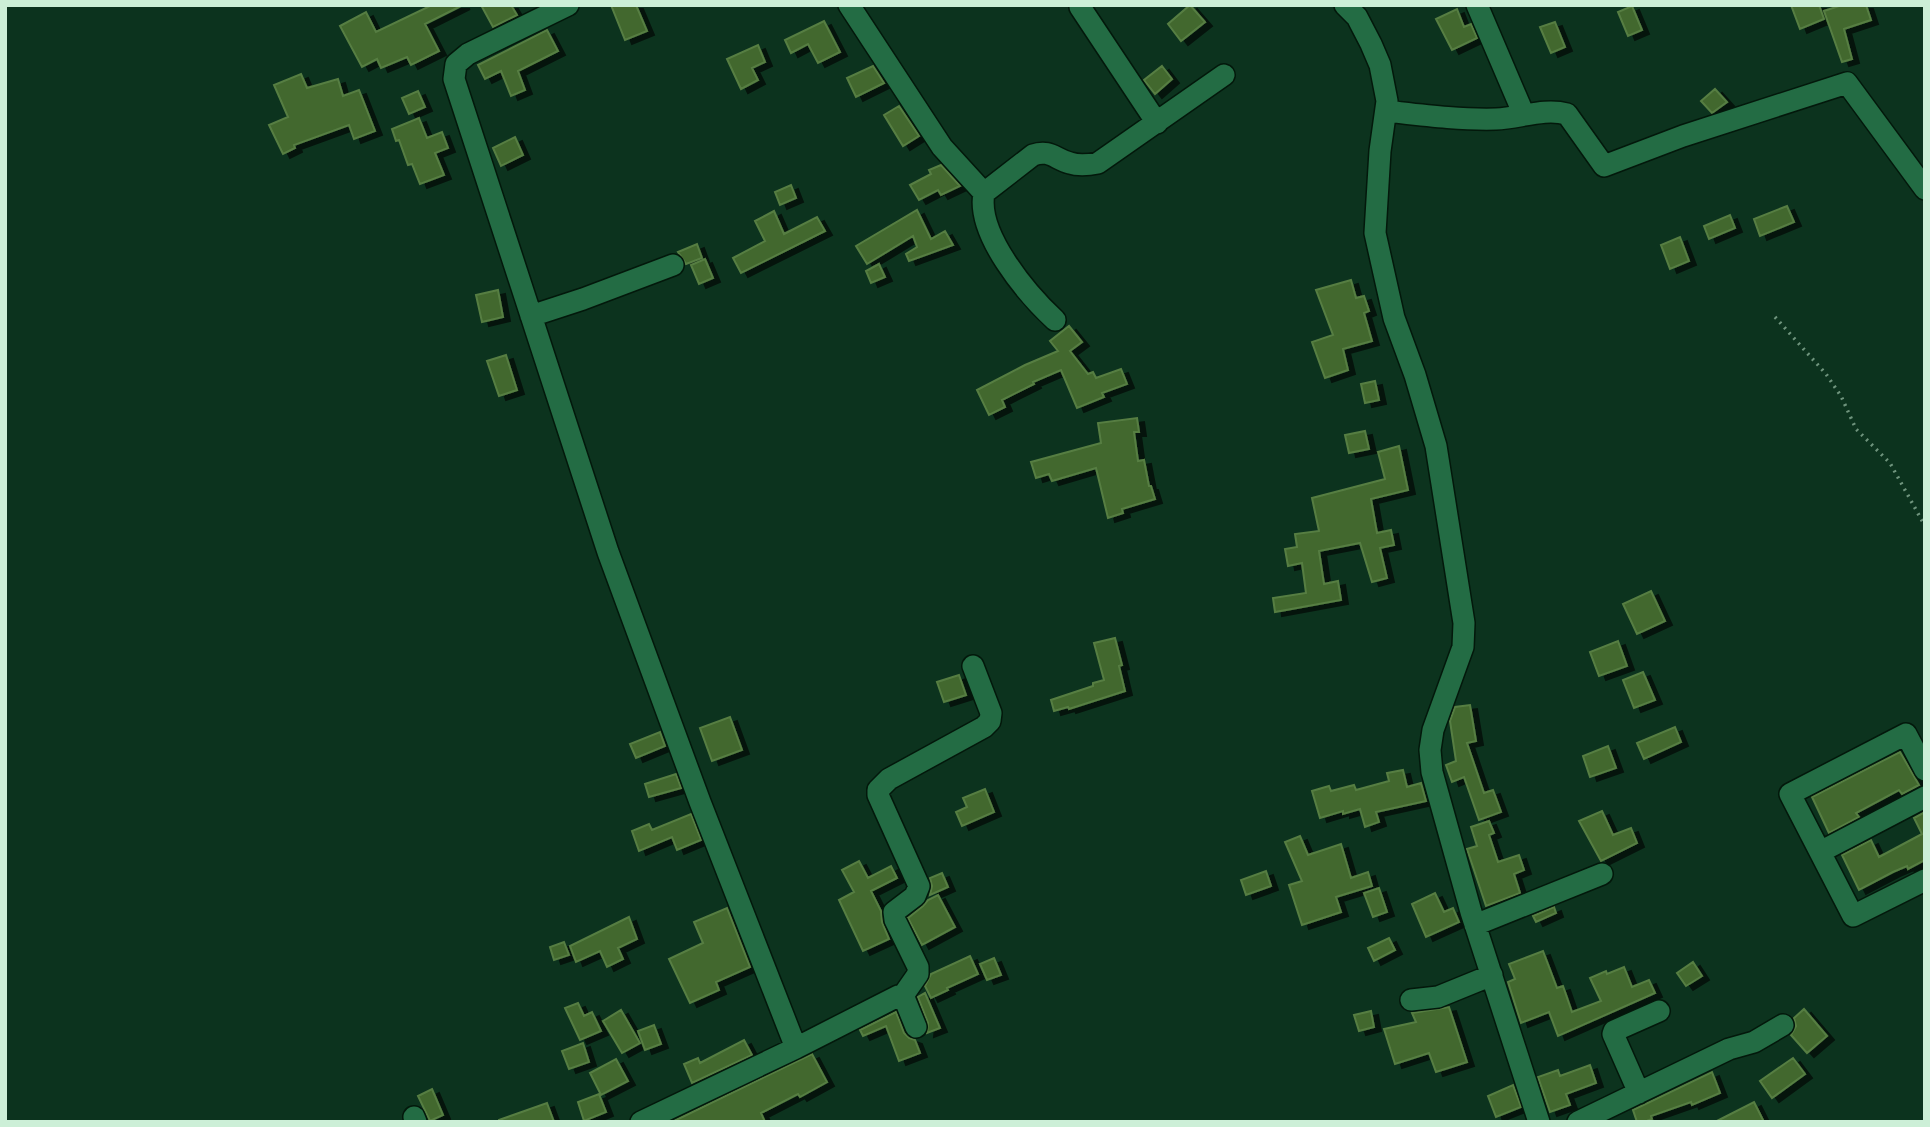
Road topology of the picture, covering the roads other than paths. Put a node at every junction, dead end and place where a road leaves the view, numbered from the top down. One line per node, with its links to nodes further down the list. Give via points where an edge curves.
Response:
1 (568, 5): 13 (street, via 468,54 456,65 454,79)
2 (849, 5): 11 (street, via 942,147)
3 (1345, 5): 7 (street, via 1364,28 1380,65)
4 (1477, 5): 8 (street)
5 (1080, 7): 9 (street)
6 (1224, 75): 9 (street)
7 (1386, 111): 8 (street, via 1458,118); 21 (street, via 1376,243 1394,318 1436,446 1464,622 1463,647 1433,730 1432,772)
8 (1524, 115): 10 (street, via 1567,114 1604,166 1847,83)
9 (1157, 123): 11 (street, via 1098,163 1084,166 1067,163 1052,153 1033,155)
10 (1925, 189)
11 (984, 193): 14 (street, via 984,214 1000,251 1020,285)
12 (673, 265): 13 (street)
13 (531, 316): 28 (street, via 613,565)
14 (1055, 320)
15 (973, 666): 23 (street, via 990,720 878,790 919,886 915,896 894,912 918,967)
16 (1925, 771): 18 (street, via 1906,734 1792,792)
17 (1925, 797): 18 (street)
18 (1819, 852): 20 (street, via 1853,916)
19 (1602, 874): 21 (street)
20 (1925, 880)
21 (1475, 925): 22 (street)
22 (1492, 975): 24 (street, via 1438,997); 32 (street)
23 (902, 997): 27 (street); 28 (street)
24 (1411, 1000)
25 (1658, 1011): 29 (street, via 1614,1031)
26 (1783, 1025): 29 (street)
27 (916, 1027)
28 (796, 1048): 30 (street)
29 (1639, 1093): 33 (street)
30 (669, 1116): 31 (street)
31 (641, 1122)
32 (1539, 1122)
33 (1578, 1122)

